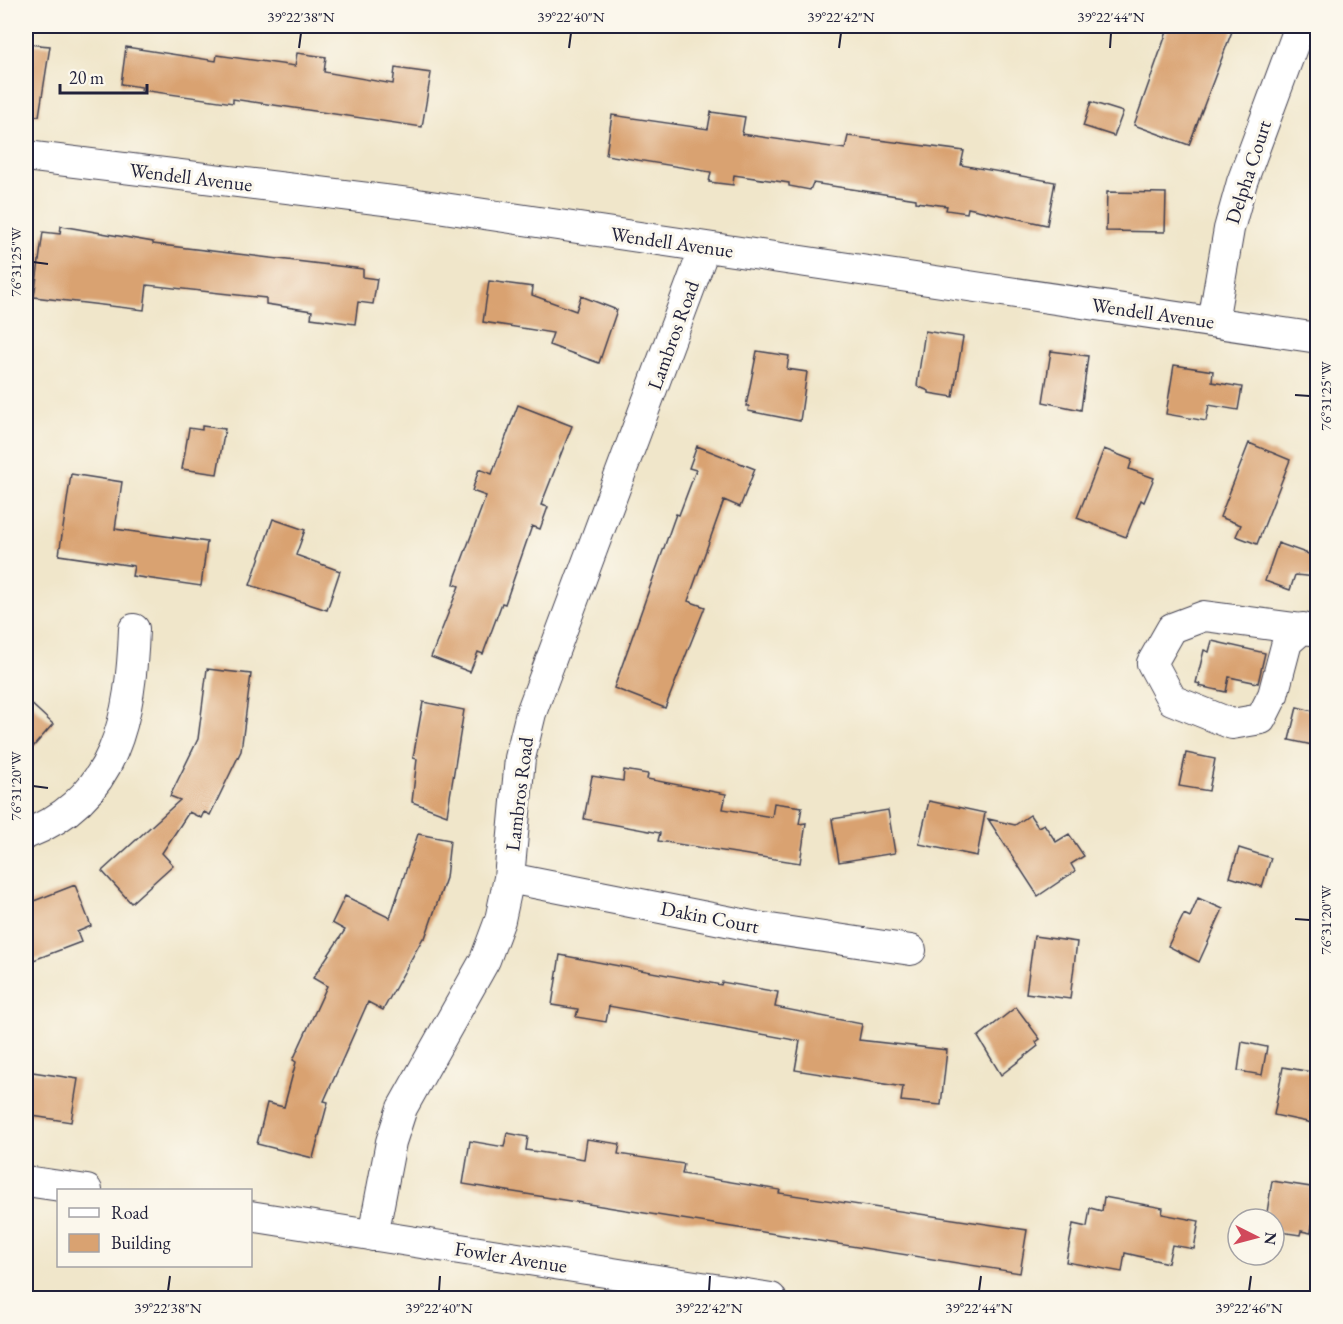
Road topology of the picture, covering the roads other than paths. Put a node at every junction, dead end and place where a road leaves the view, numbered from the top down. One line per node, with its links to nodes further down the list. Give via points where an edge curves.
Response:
1 (1300, 26): 4 (street, Delpha Court, via 1242,182 1229,229)
2 (26, 156): 3 (street, Wendell Avenue, via 417,204)
3 (705, 247): 4 (street, Wendell Avenue); 9 (street, Lambros Road, via 531,713 520,758)
4 (1213, 322): 5 (street, Wendell Avenue)
5 (1317, 338)
6 (134, 629): 8 (street, via 128,705 110,761 80,800 59,817)
7 (1310, 629): 7 (street, via 1204,616 1172,628 1152,663 1172,700 1232,724 1261,719 1273,695 1287,642)
8 (26, 834)
9 (509, 878): 10 (street, Dakin Court, via 757,927); 14 (street, Lambros Road, via 500,920 485,960 402,1108 391,1142)
10 (911, 950)
11 (26, 1181): 12 (street)
12 (75, 1189)
13 (252, 1216): 14 (street, Fowler Avenue)
14 (373, 1236): 15 (street, Fowler Avenue)
15 (771, 1299)

